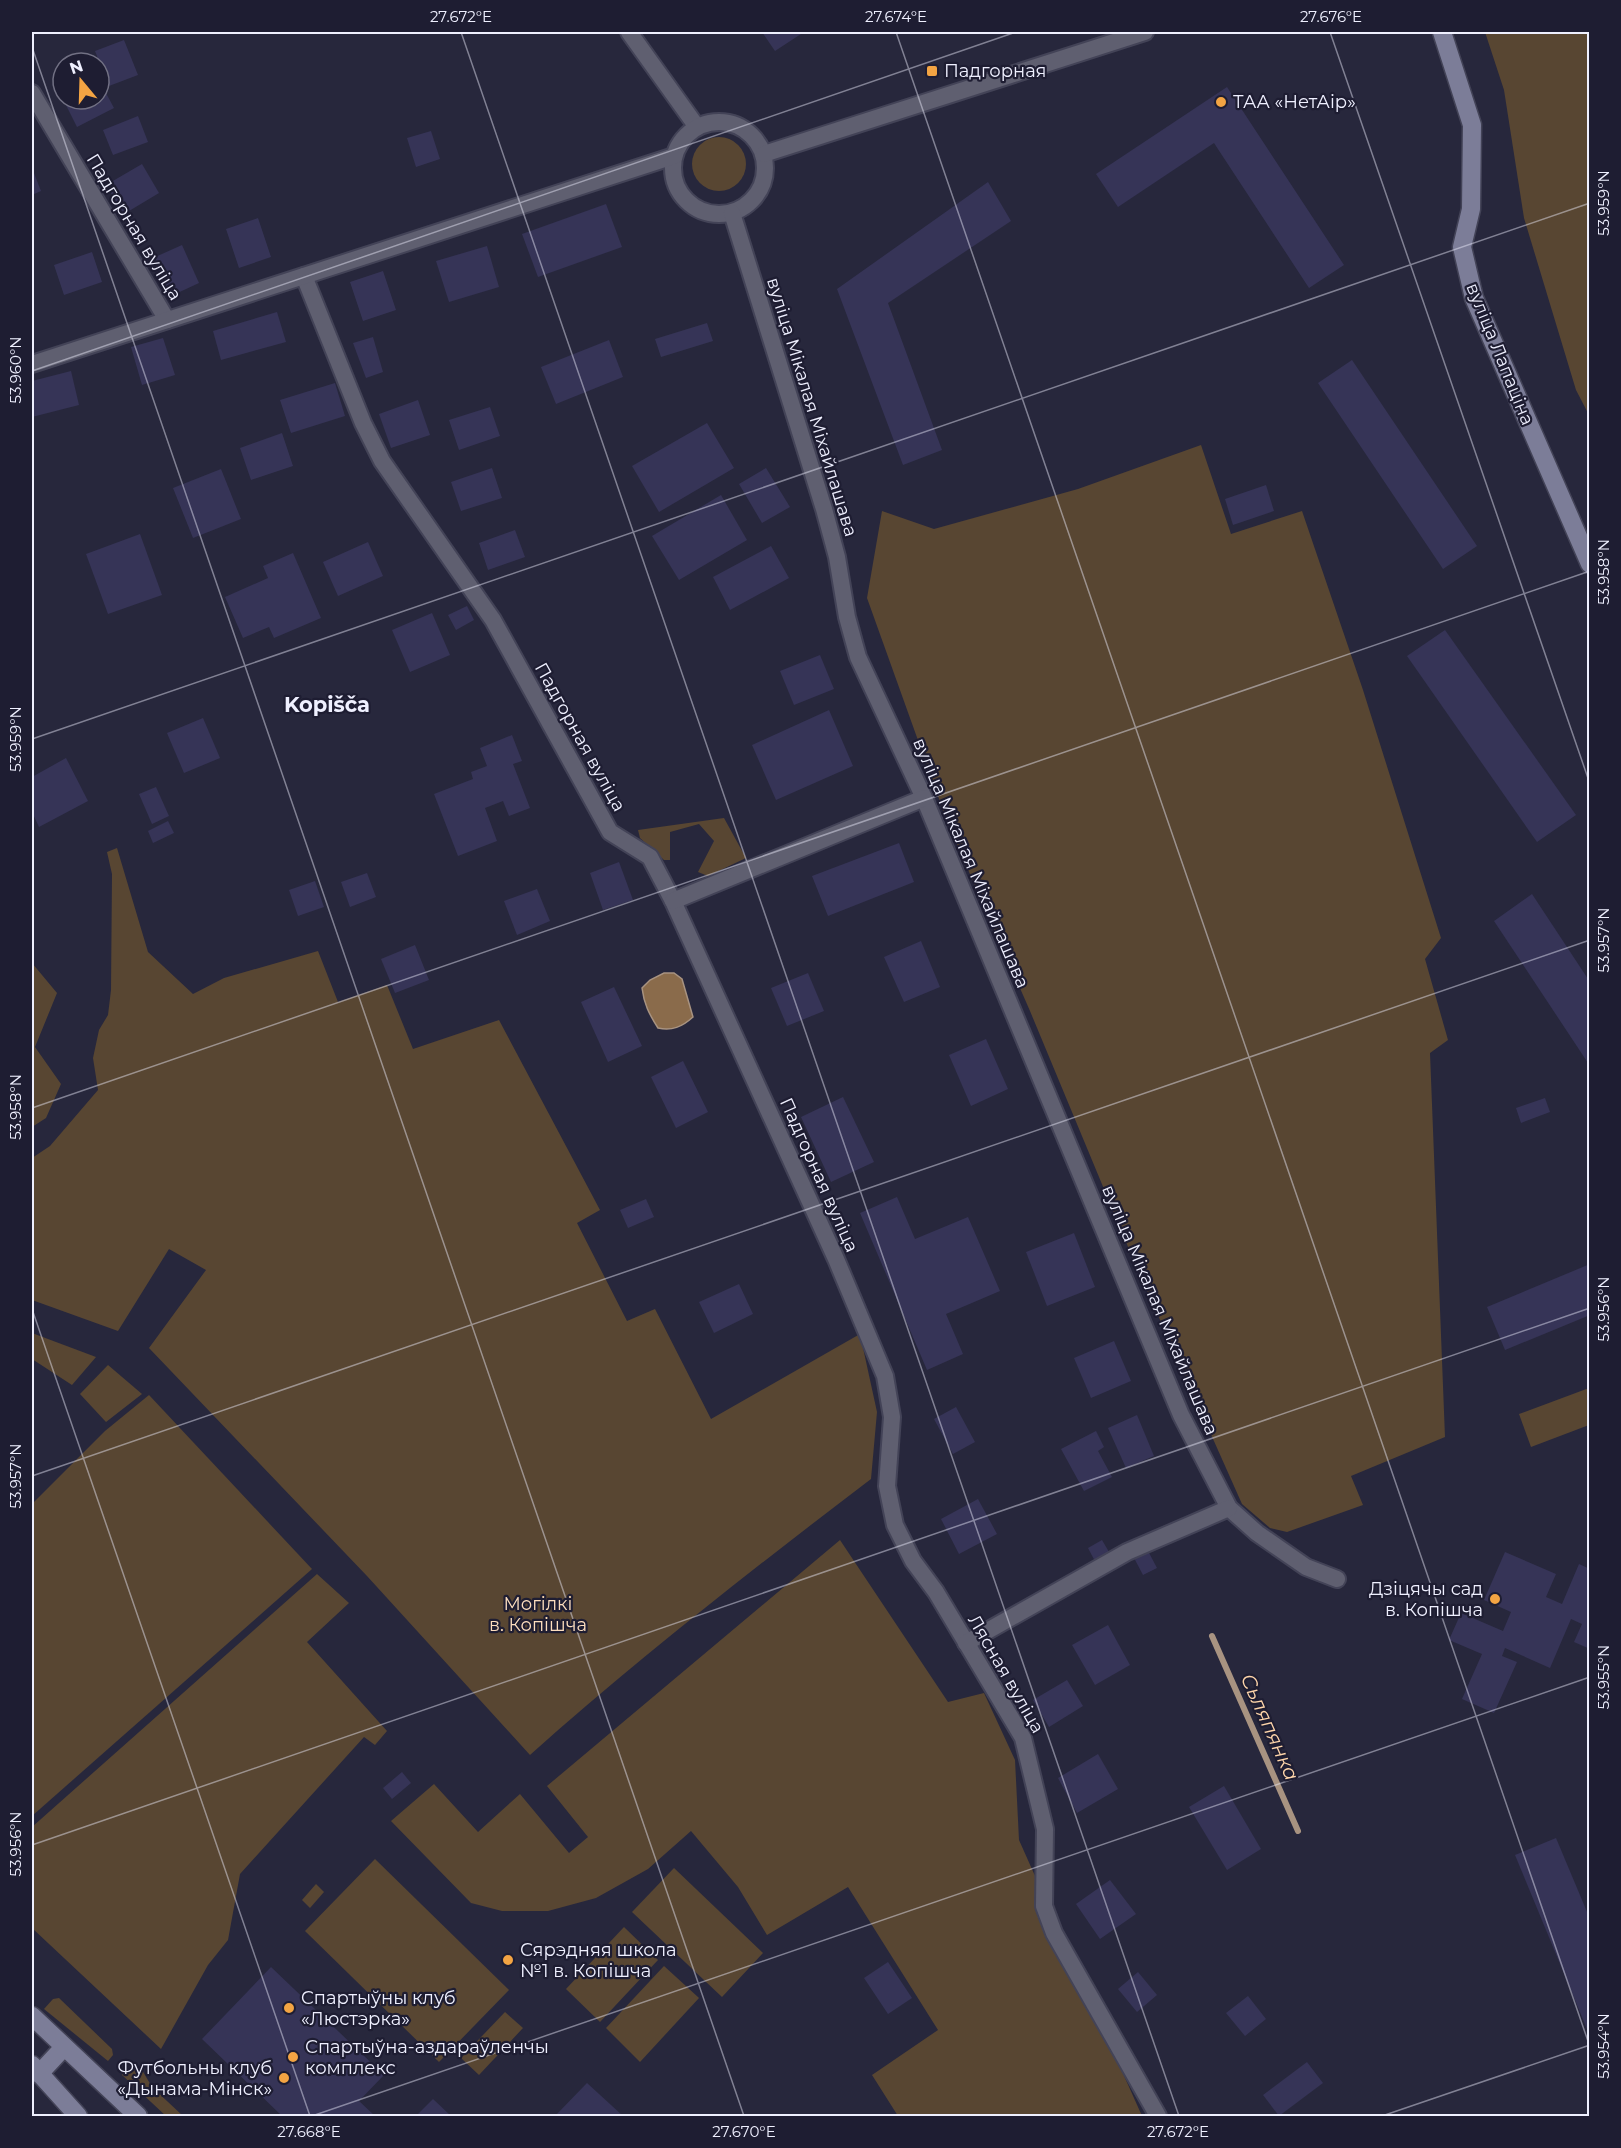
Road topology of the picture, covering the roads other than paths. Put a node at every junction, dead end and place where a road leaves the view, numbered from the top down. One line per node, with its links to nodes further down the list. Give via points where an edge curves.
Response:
1 (629, 32): 5 (street)
2 (1144, 32): 6 (street)
3 (1442, 32): 12 (main road, вуліца Лапаціна, via 1472,125 1471,209 1462,247 1474,298)
4 (32, 93): 10 (street, Падгорная вуліца)
5 (697, 127): 6 (street, via 717,121 737,124 754,136); 7 (street, via 683,139)
6 (764, 154): 8 (street, via 766,173 760,191 748,205)
7 (674, 156): 8 (street, via 673,175 680,194 694,207 712,214); 9 (street, Падгорная вуліца)
8 (732, 213): 13 (street, вуліца Мікалая Міхайлашава, via 827,518 858,657)
9 (304, 276): 10 (street, Падгорная вуліца); 14 (street, Падгорная вуліца, via 359,414 382,460 493,620 610,832 650,857)
10 (167, 320): 11 (street)
11 (32, 364)
12 (1590, 564)
13 (924, 798): 14 (street); 16 (street, вуліца Мікалая Міхайлашава, via 1180,1415)
14 (673, 901): 15 (street, Падгорная вуліца, via 845,1280 885,1376)
15 (892, 1417): 18 (street, Лясная вуліца, via 886,1486 895,1525)
16 (1229, 1508): 17 (street, via 1306,1567); 18 (street, via 1127,1552)
17 (1337, 1579)
18 (966, 1643): 24 (street, Лясная вуліца, via 1023,1738 1045,1829 1044,1906 1054,1933)
19 (32, 2016): 20 (main road)
20 (64, 2047): 21 (main road); 23 (main road)
21 (34, 2074): 22 (main road)
22 (78, 2116)
23 (138, 2116)
24 (1158, 2116)

